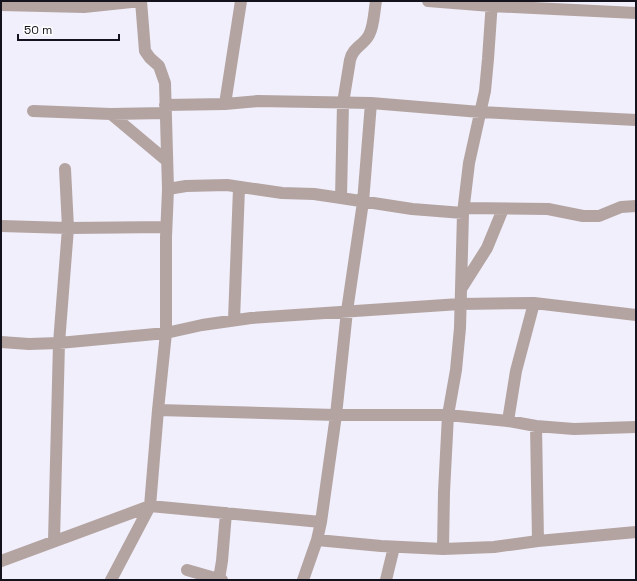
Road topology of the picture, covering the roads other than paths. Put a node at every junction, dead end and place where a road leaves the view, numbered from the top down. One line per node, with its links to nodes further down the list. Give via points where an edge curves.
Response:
1 (141, 1): 6 (street, via 84,7); 12 (street, via 145,51 161,69 165,83)
2 (241, 1): 11 (street)
3 (376, 1): 9 (street, via 371,31 363,43 351,53)
4 (428, 1): 5 (street)
5 (492, 4): 7 (street); 14 (street, via 485,91)
6 (1, 5)
7 (588, 6): 8 (street)
8 (636, 13)
9 (343, 103): 10 (street); 11 (street); 21 (street)
10 (372, 103): 14 (street); 22 (street)
11 (225, 104): 12 (street)
12 (165, 109): 15 (street); 17 (street)
13 (33, 111): 15 (street)
14 (480, 112): 16 (street); 25 (street, via 469,163)
15 (111, 114): 17 (street)
16 (636, 120)
17 (167, 161): 20 (street)
18 (65, 169): 28 (street)
19 (239, 188): 20 (street, via 203,185); 21 (street); 34 (street)
20 (168, 189): 27 (street)
21 (341, 198): 22 (street)
22 (363, 202): 25 (street, via 412,209); 32 (street)
23 (636, 206): 24 (street, via 621,207 600,216 583,216 548,209)
24 (503, 209): 25 (street); 29 (street, via 487,248)
25 (463, 211): 29 (street)
26 (1, 226): 28 (street)
27 (166, 227): 28 (street); 35 (street)
28 (68, 228): 37 (street)
29 (460, 290): 31 (street)
30 (534, 303): 31 (street); 33 (street); 41 (street, via 516,371)
31 (460, 304): 32 (street); 40 (street, via 456,370)
32 (347, 311): 34 (street); 39 (street)
33 (636, 315)
34 (234, 320): 35 (street)
35 (166, 333): 37 (street); 38 (street)
36 (1, 342): 37 (street)
37 (59, 343): 49 (street)
38 (158, 410): 39 (street); 44 (street)
39 (336, 415): 40 (street); 46 (street)
40 (448, 415): 41 (street); 52 (street)
41 (508, 421): 42 (street)
42 (536, 426): 43 (street, via 574,429); 50 (street)
43 (636, 426)
44 (150, 506): 45 (street); 49 (street); 55 (street)
45 (226, 514): 46 (street); 56 (street)
46 (321, 522): 48 (street)
47 (636, 532): 50 (street)
48 (317, 540): 51 (street); 57 (street)
49 (54, 541): 53 (street)
50 (538, 541): 52 (street, via 494,547)
51 (394, 547): 52 (street); 58 (street)
52 (443, 549)
53 (1, 561)
54 (187, 570): 56 (street)
55 (111, 580)
56 (220, 580)
57 (303, 580)
58 (386, 580)

